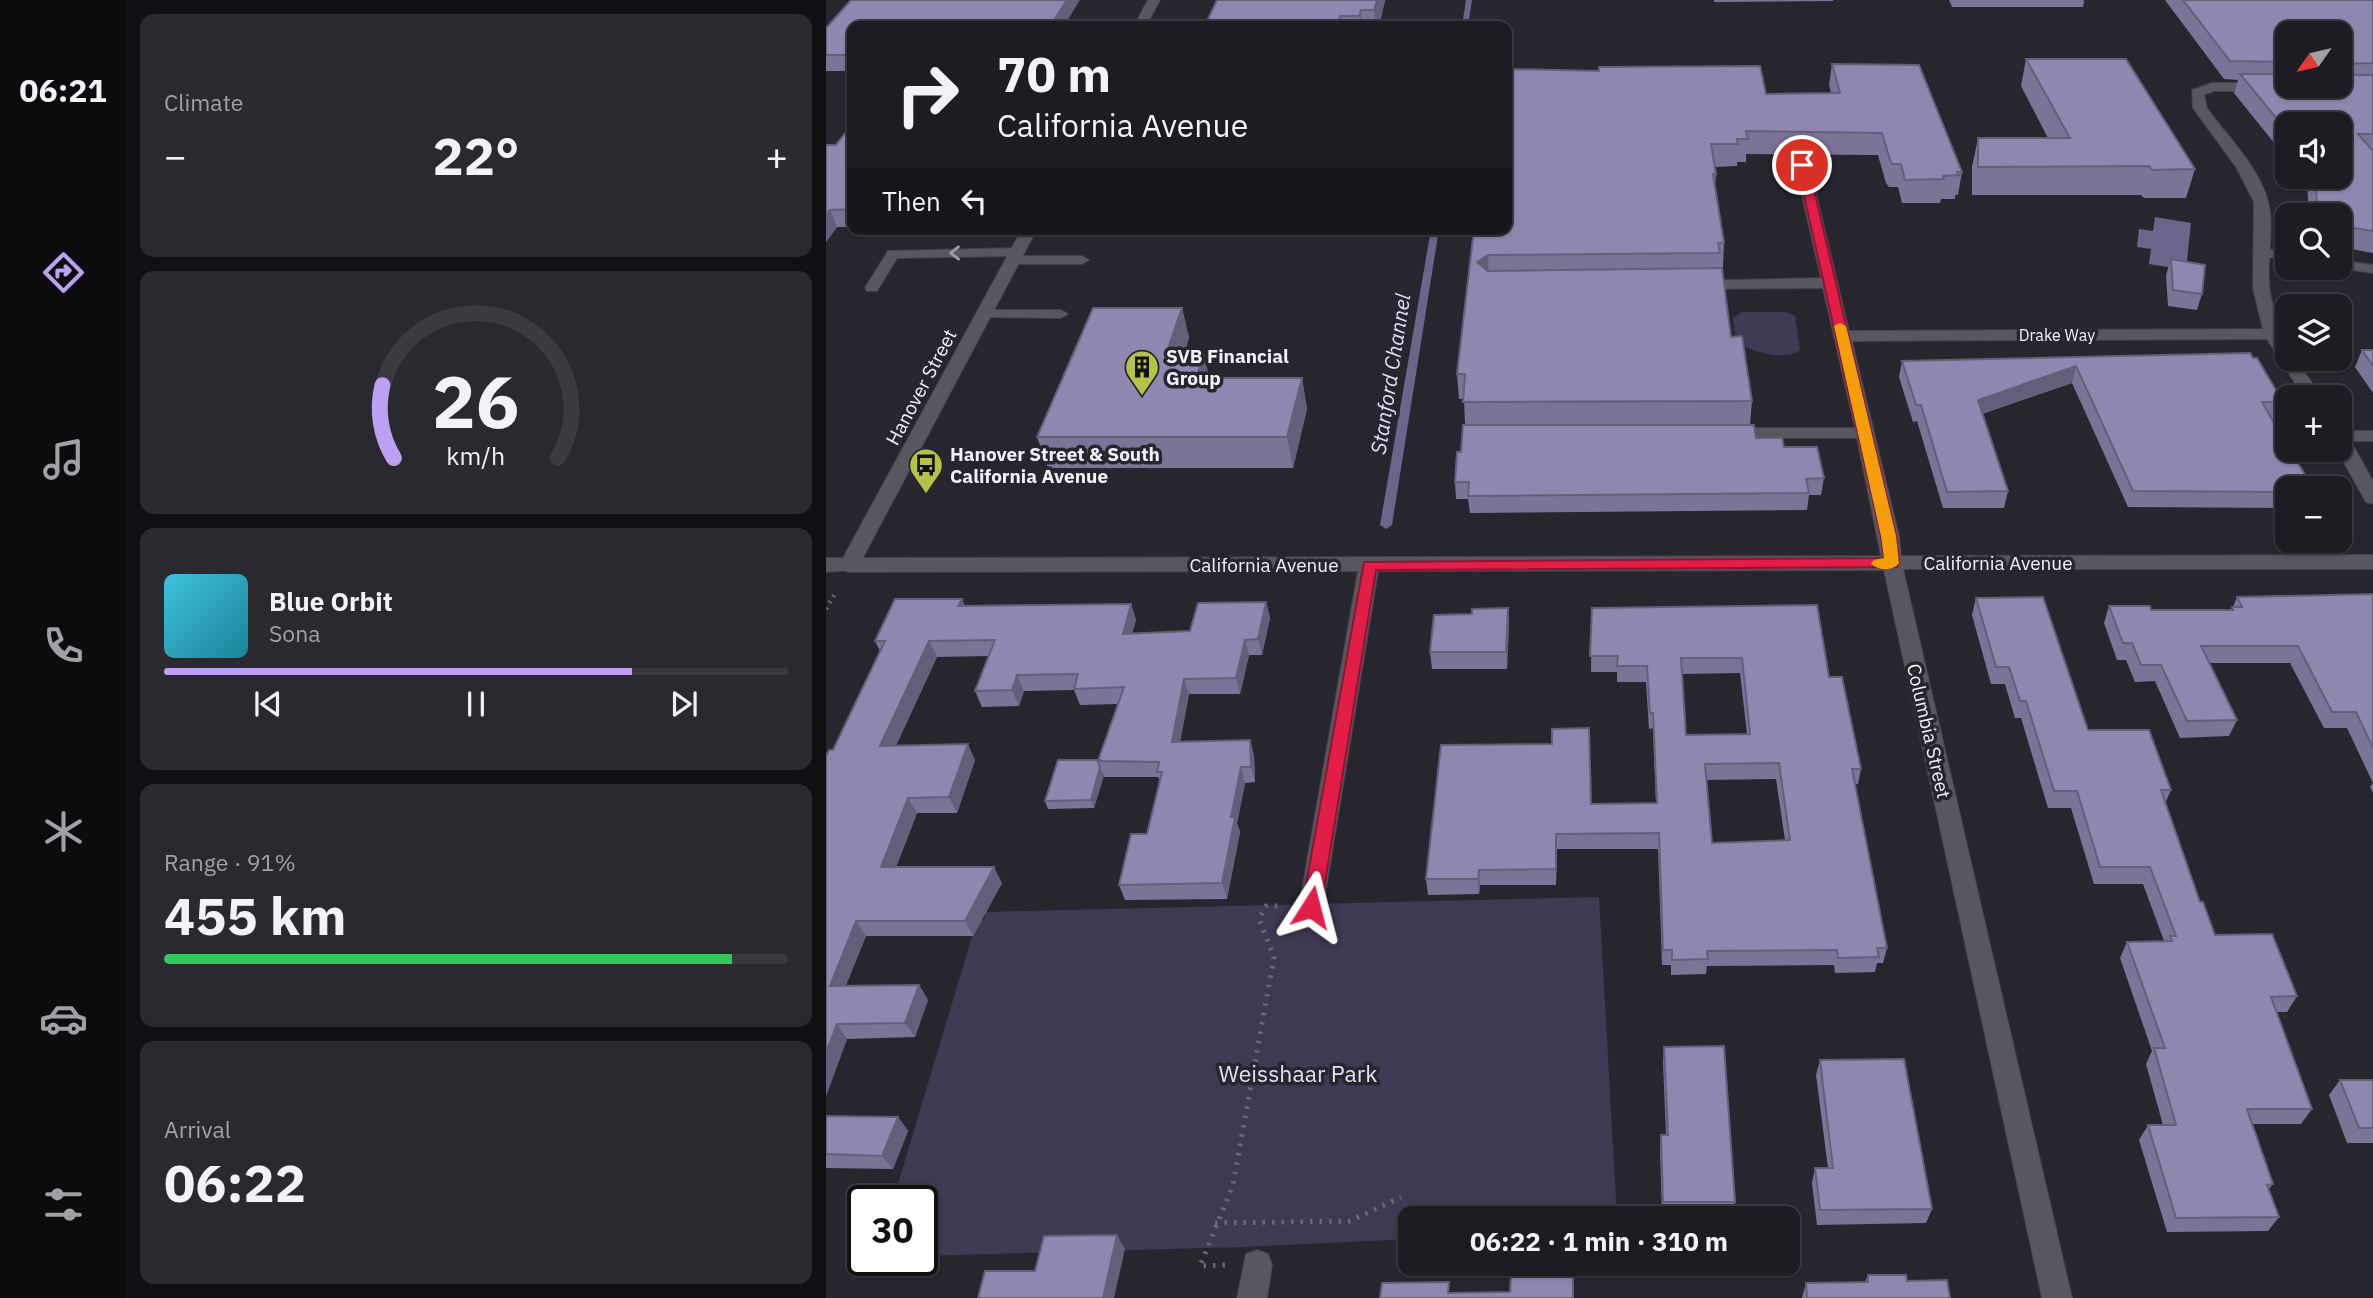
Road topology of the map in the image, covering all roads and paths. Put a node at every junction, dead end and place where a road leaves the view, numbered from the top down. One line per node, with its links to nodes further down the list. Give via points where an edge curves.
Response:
1 (1154, 0): 2 (street)
2 (1143, 21)
3 (2275, 87): 6 (street, via 2220,86 2197,93 2200,108 2261,200)
4 (1802, 165): 13 (street, Columbia Street)
5 (1027, 235): 8 (street, Hanover Street)
6 (2260, 251): 7 (lane); 18 (street, via 2261,301)
7 (2275, 254)
8 (1014, 259): 9 (lane); 10 (lane); 16 (street, Hanover Street)
9 (889, 260): 15 (lane)
10 (1082, 260)
11 (2352, 266): 12 (lane)
12 (2373, 269)
13 (1830, 283): 14 (street); 19 (street, Columbia Street)
14 (1680, 285)
15 (872, 288)
16 (984, 314): 17 (lane); 30 (street, Hanover Street)
17 (1061, 314)
18 (2271, 334): 19 (street, Drake Way); 20 (street)
19 (1842, 336): 22 (street, Columbia Street)
20 (2305, 385)
21 (1713, 433): 22 (street)
22 (1864, 433): 28 (street, Columbia Street)
23 (2373, 436): 24 (lane)
24 (2352, 437)
25 (2352, 459): 26 (street)
26 (2373, 498)
27 (2373, 562): 28 (street, California Avenue)
28 (1892, 563): 31 (street, California Avenue); 37 (street, Columbia Street)
29 (826, 565): 30 (street, California Avenue)
30 (849, 565): 31 (street, California Avenue)
31 (1369, 565): 32 (street)
32 (1311, 907): 34 (path, via 1266,906 1258,919 1275,957 1233,1185)
33 (1401, 1197): 34 (path, via 1350,1221)
34 (1215, 1223): 35 (path, via 1200,1266)
35 (1257, 1265): 36 (street)
36 (1252, 1298)
37 (2057, 1298)

